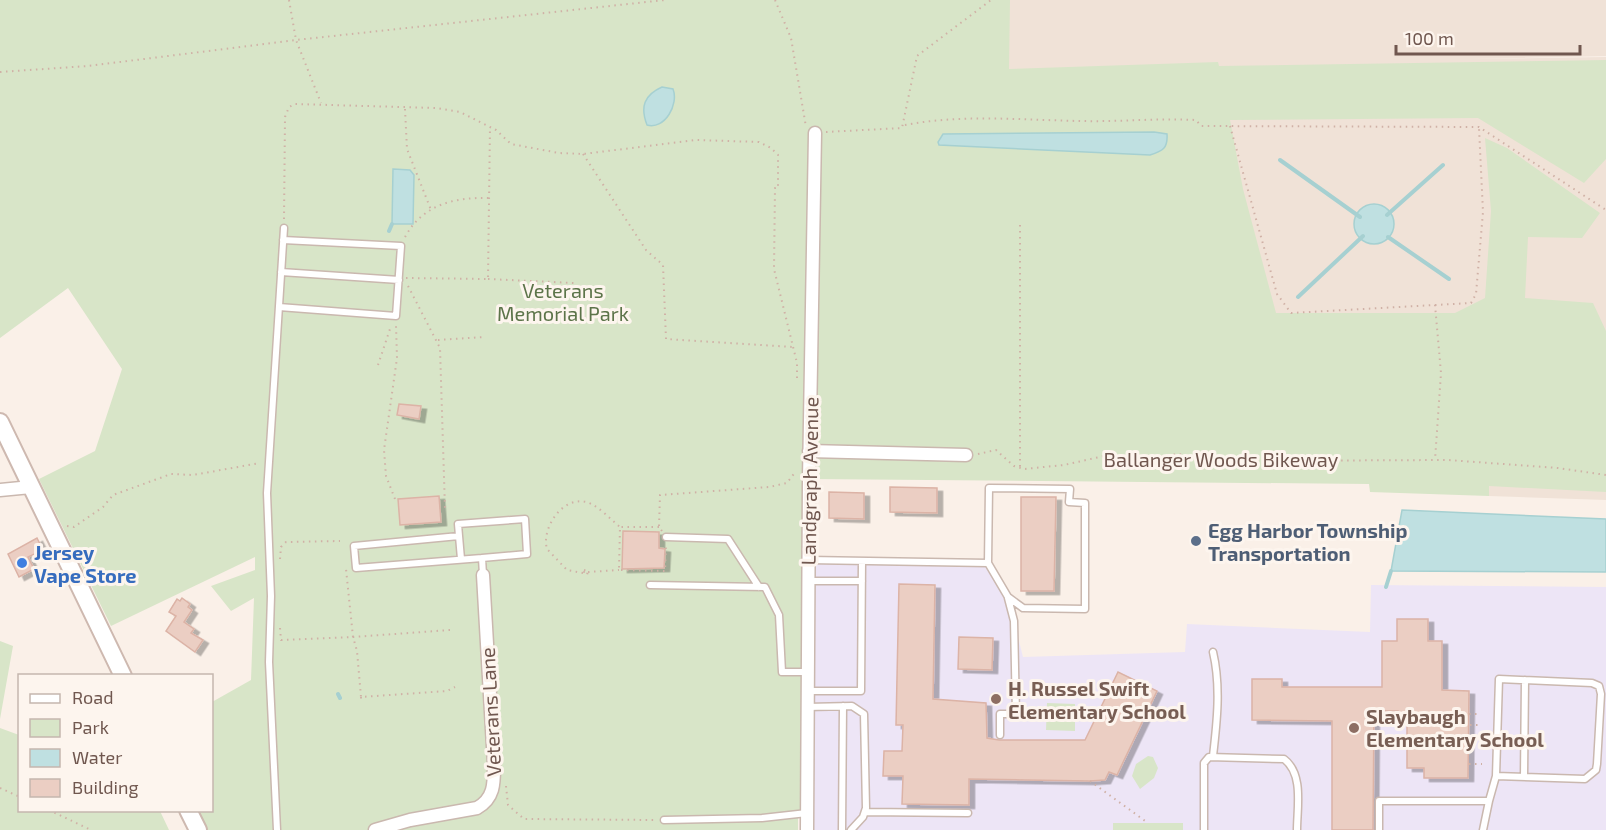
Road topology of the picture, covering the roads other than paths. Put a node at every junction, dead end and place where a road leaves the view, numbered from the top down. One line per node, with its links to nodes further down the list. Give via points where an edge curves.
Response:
1 (815, 134): 8 (street, Landgraph Avenue)
2 (284, 228): 3 (lane)
3 (283, 240): 4 (lane); 5 (lane, via 401,246)
4 (281, 272): 5 (lane); 6 (lane)
5 (399, 280): 6 (lane, via 396,316)
6 (279, 307): 43 (lane, via 269,461 269,662)
7 (0, 422): 10 (main road)
8 (809, 451): 9 (street); 16 (street, Landgraph Avenue)
9 (966, 455)
10 (31, 487): 11 (street); 27 (main road)
11 (0, 490)
12 (459, 536): 14 (lane, via 458,524 525,519 527,554); 15 (lane); 15 (lane, via 354,546 356,568)
13 (666, 537): 23 (lane, via 728,539)
14 (482, 558): 15 (lane); 19 (lane)
15 (461, 559)
16 (808, 560): 17 (lane); 20 (street, Landgraph Avenue)
17 (862, 561): 18 (lane); 21 (lane)
18 (988, 563): 24 (lane); 24 (lane, via 989,488 1070,489 1070,502 1085,503 1085,609 1023,608)
19 (483, 575): 44 (street, Veterans Lane, via 494,764 492,793 477,808)
20 (808, 581): 21 (lane); 26 (street, Landgraph Avenue)
21 (862, 581): 29 (lane, via 861,691)
22 (650, 585): 23 (lane)
23 (759, 587): 26 (lane, via 765,587 779,615 782,672)
24 (1008, 597): 32 (lane, via 1014,621 1016,714 1000,714)
25 (1213, 652): 33 (lane, via 1217,669 1217,728)
26 (807, 672): 29 (street, Landgraph Avenue)
27 (123, 674)
28 (1525, 680): 34 (lane, via 1499,679); 35 (lane); 35 (lane, via 1596,684 1601,694 1597,764 1591,775 1585,779)
29 (807, 691): 30 (street, Landgraph Avenue)
30 (807, 706): 31 (lane); 39 (street, Landgraph Avenue)
31 (843, 706): 38 (lane, via 859,709 866,718); 46 (lane)
32 (1000, 735)
33 (1213, 756): 48 (lane, via 1204,763); 49 (lane, via 1277,758 1288,762 1296,778)
34 (1496, 776): 35 (lane); 36 (lane)
35 (1524, 777)
36 (1489, 801): 50 (lane, via 1379,801); 51 (lane)
37 (189, 812): 42 (main road)
38 (865, 812): 40 (lane); 47 (lane)
39 (807, 813): 41 (lane); 45 (street, Landgraph Avenue)
40 (968, 813)
41 (664, 820)
42 (198, 830)
43 (277, 830)
44 (375, 830)
45 (807, 830)
46 (842, 830)
47 (851, 830)
48 (1204, 830)
49 (1297, 830)
50 (1379, 830)
51 (1483, 830)

